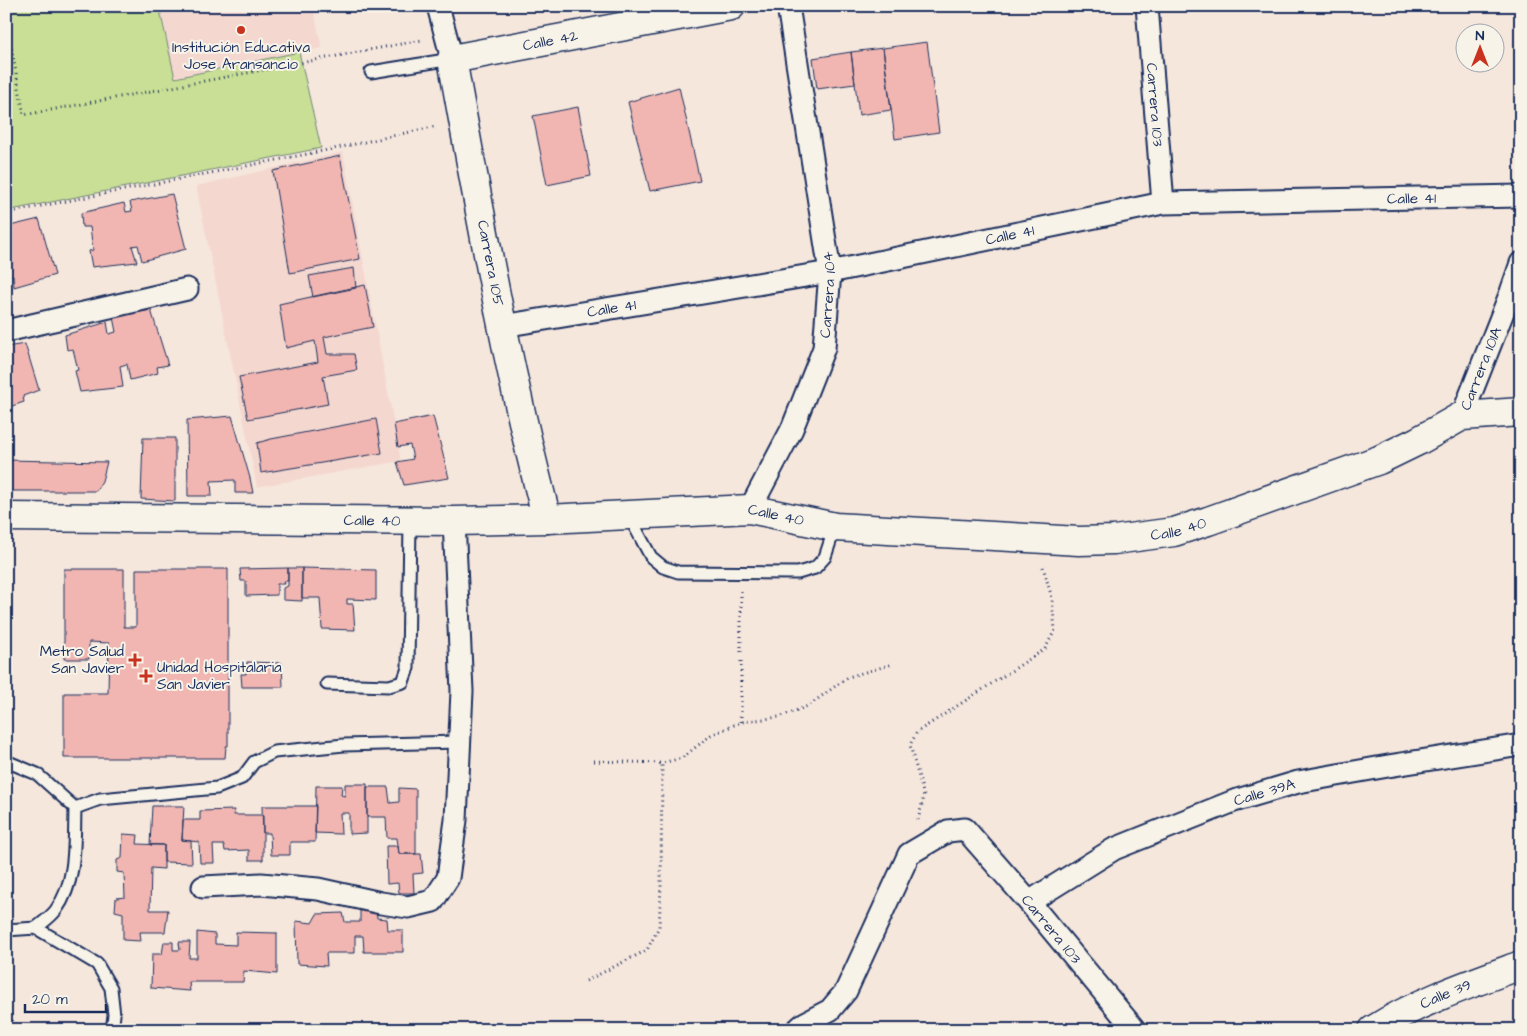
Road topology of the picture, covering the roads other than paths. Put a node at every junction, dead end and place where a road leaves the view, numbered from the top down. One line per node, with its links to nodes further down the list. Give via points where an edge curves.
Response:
1 (438, 6): 5 (street, Carrera 105)
2 (731, 6): 5 (street, Calle 42)
3 (788, 6): 10 (street, Carrera 104)
4 (1147, 6): 8 (street, Carrera 103)
5 (449, 47): 6 (lane, Calle 42); 12 (street, Carrera 105)
6 (371, 72)
7 (1521, 196): 8 (street, Calle 41)
8 (1164, 203): 10 (street, Calle 41)
9 (1521, 264): 15 (street, Carrera 101A)
10 (830, 272): 12 (street, Calle 41); 16 (street, Carrera 104, via 824,348 792,429)
11 (187, 289): 13 (street)
12 (502, 326): 19 (street, Carrera 105)
13 (6, 331)
14 (1521, 412): 15 (street, Calle 40)
15 (1462, 416): 22 (street, Calle 40, via 1379,460 1174,532 1079,541)
16 (750, 509): 17 (street, Calle 40); 22 (street, Calle 40)
17 (629, 516): 19 (street, Calle 40); 22 (lane, via 651,557 663,567 678,572 798,573 814,568 825,557)
18 (6, 517): 20 (street, Calle 40)
19 (547, 519): 21 (street, Calle 40)
20 (410, 521): 21 (street, Calle 40); 23 (lane, via 408,668 403,682 389,686)
21 (454, 521): 24 (street, via 462,691)
22 (835, 527)
23 (326, 684)
24 (458, 742): 27 (lane, via 344,745 274,752 254,762 242,778 217,788 100,799); 28 (street, via 456,820 448,878 433,900 408,907 318,889 261,884)
25 (1521, 745): 29 (street, Calle 39A, via 1298,782 1234,801 1114,849)
26 (6, 761): 27 (lane, via 38,774)
27 (75, 808): 30 (lane, via 74,859 67,892 55,912)
28 (203, 887)
29 (1029, 902): 34 (street, Carrera 103, via 965,829 948,831 909,854 846,991 830,1010); 35 (street, Carrera 103)
30 (36, 928): 31 (lane); 33 (lane, via 97,964 111,988)
31 (6, 930)
32 (1521, 965): 36 (street, Calle 39, via 1423,1004)
33 (112, 1030)
34 (797, 1030)
35 (1135, 1030)
36 (1373, 1030)

